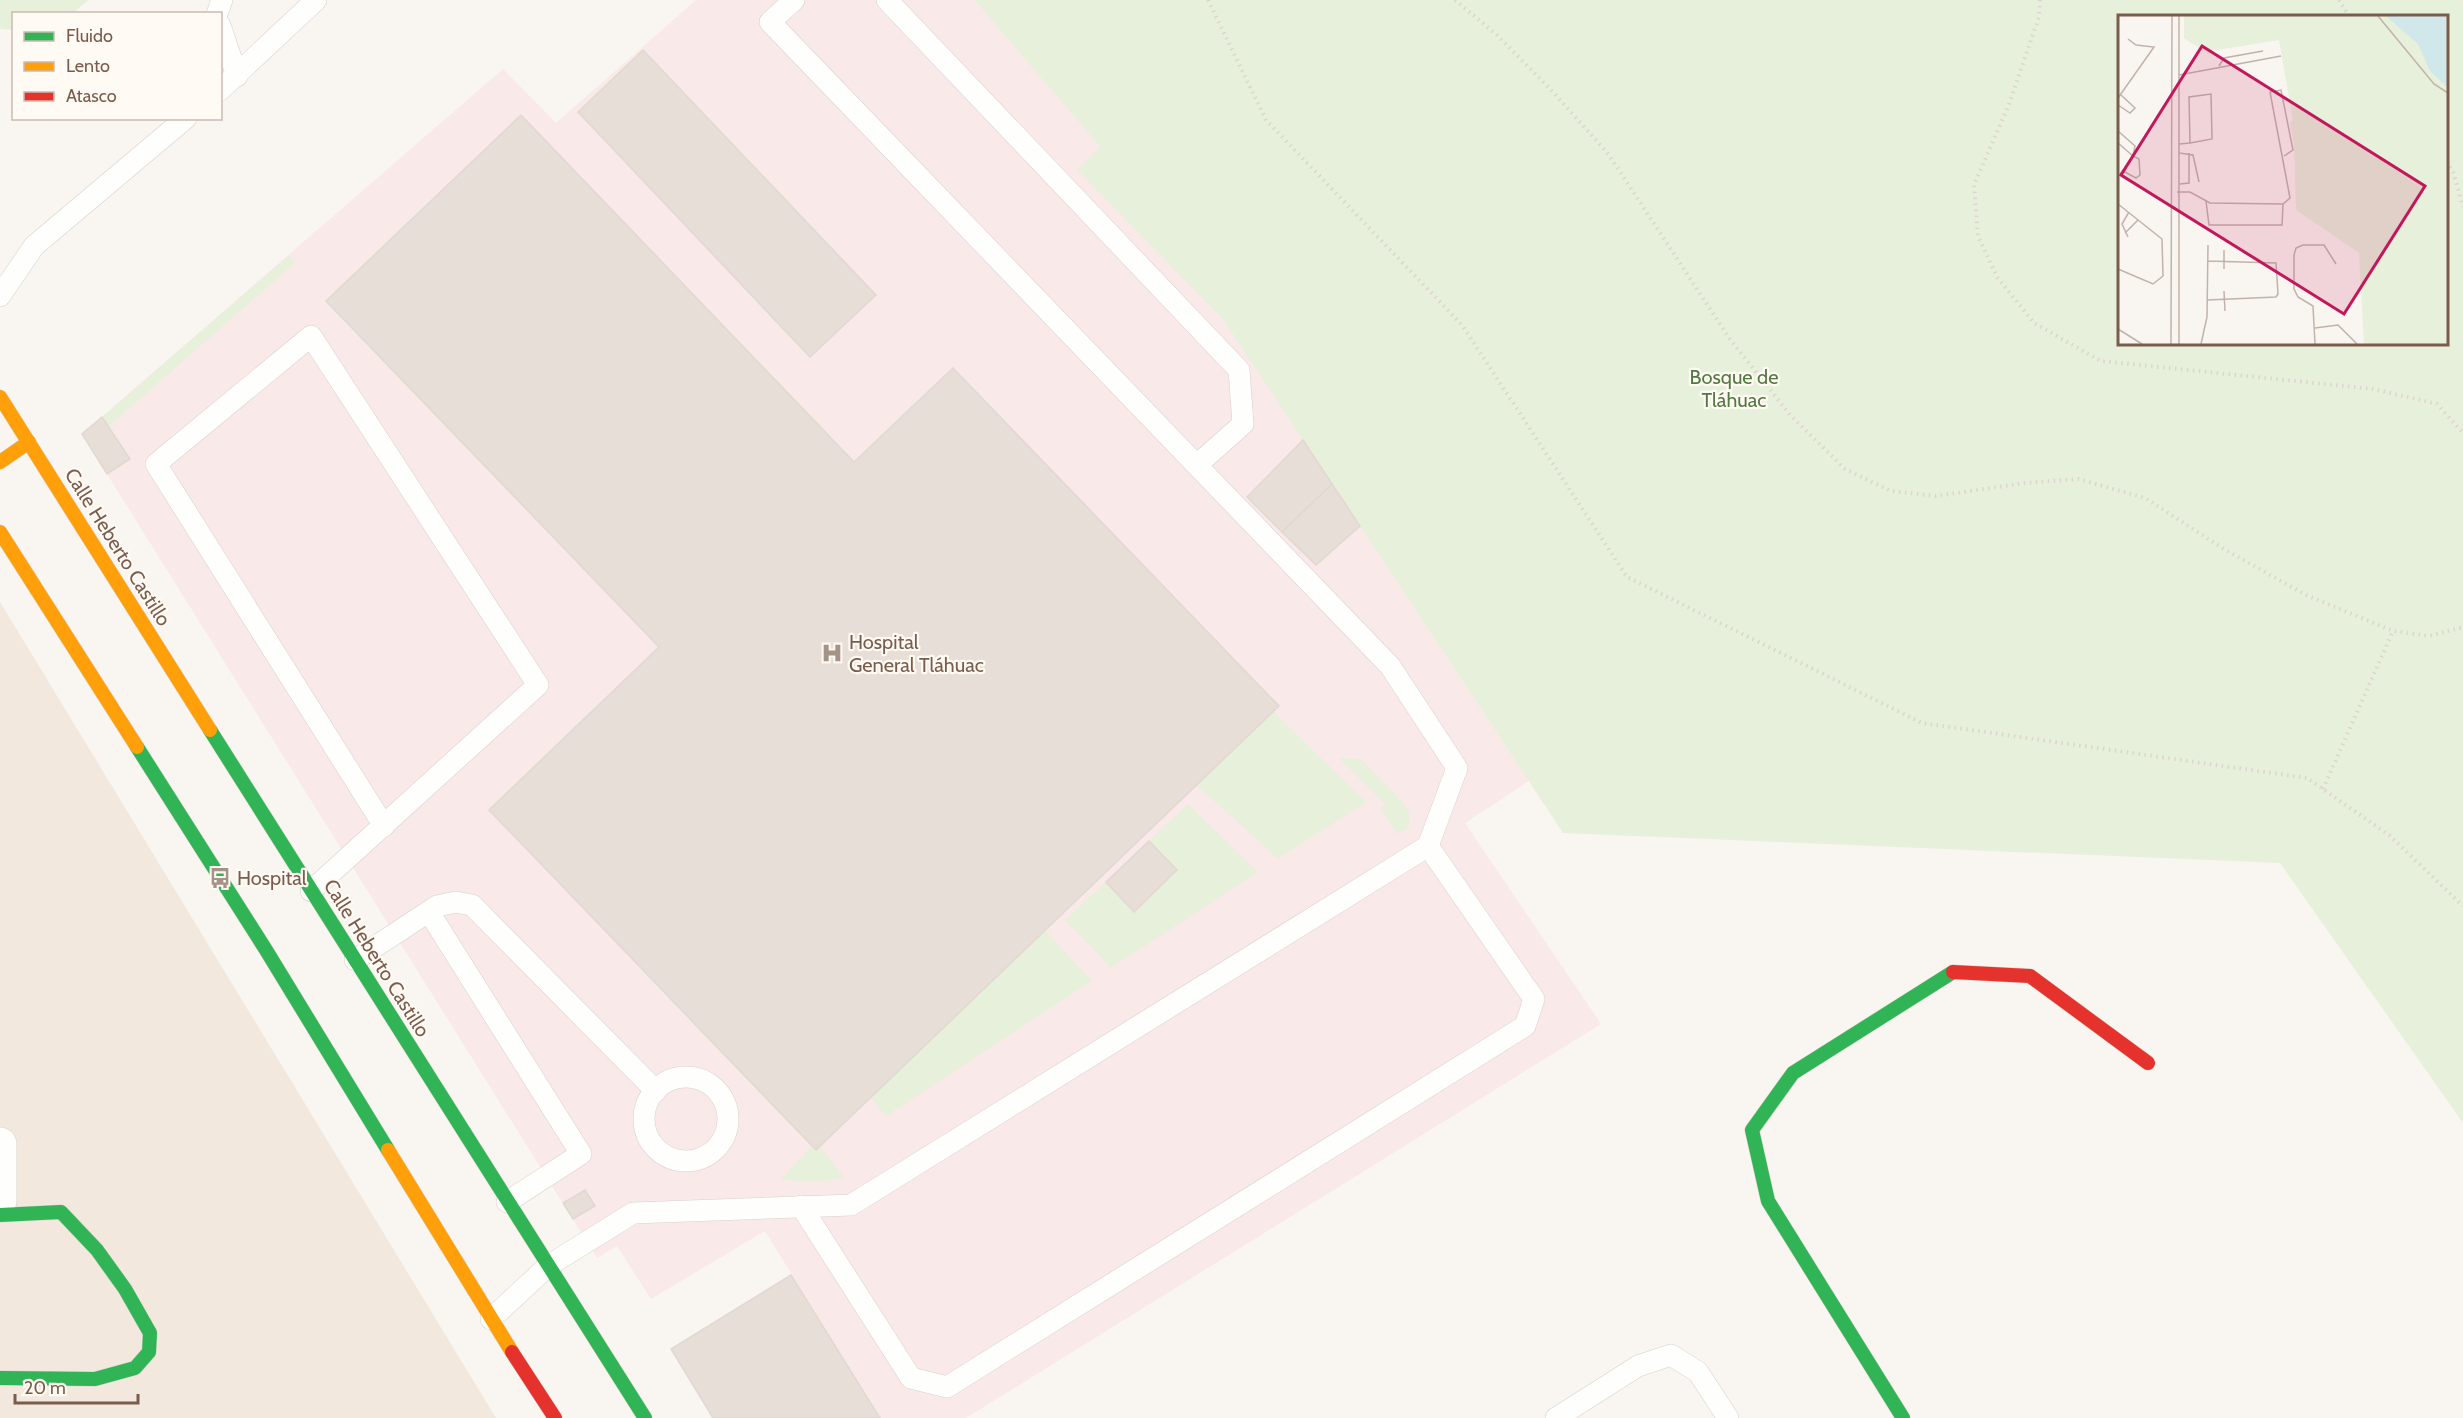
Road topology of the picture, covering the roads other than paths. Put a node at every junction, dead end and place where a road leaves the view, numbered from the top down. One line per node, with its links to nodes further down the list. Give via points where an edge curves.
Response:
1 (316, 0): 5 (lane)
2 (794, 0): 11 (lane, via 770,22)
3 (887, 0): 11 (lane, via 1239,370 1243,424)
4 (222, 38): 5 (lane)
5 (229, 83)
6 (184, 120): 7 (lane, via 34,246)
7 (0, 296)
8 (0, 397): 9 (main road, Calle Heberto Castillo)
9 (29, 442): 10 (main road); 15 (main road, Calle Heberto Castillo)
10 (0, 462)
11 (1198, 464): 14 (lane, via 1390,666 1456,768)
12 (0, 532): 26 (main road, via 266,950)
13 (384, 826): 13 (lane, via 156,464 311,336 538,685); 15 (lane)
14 (1428, 846): 23 (lane, via 851,1205); 23 (lane, via 1533,999 1525,1026 947,1387 911,1378)
15 (311, 891): 17 (main road, Calle Heberto Castillo)
16 (429, 912): 17 (lane); 19 (lane, via 456,902 472,905); 22 (lane, via 581,1154)
17 (355, 960): 22 (main road, Calle Heberto Castillo)
18 (2148, 1063): 32 (main road, via 2030,976 1955,970 1793,1073 1752,1130 1768,1201)
19 (656, 1091): 19 (lane, via 645,1111 644,1124 655,1148 678,1161 705,1157 716,1149 726,1132 728,1111 714,1087 687,1077 672,1079)
20 (0, 1144): 21 (street)
21 (0, 1201)
22 (507, 1202): 25 (main road, Calle Heberto Castillo)
23 (801, 1206): 25 (lane, via 633,1213)
24 (0, 1215): 27 (main road, via 61,1212 97,1250 150,1333 149,1352 135,1368 95,1379)
25 (548, 1266): 26 (lane); 29 (main road, Calle Heberto Castillo)
26 (491, 1319): 28 (main road)
27 (0, 1378)
28 (555, 1418)
29 (645, 1418)
30 (1556, 1418): 31 (lane, via 1638,1366 1671,1355 1698,1372)
31 (1728, 1418)
32 (1903, 1418)

